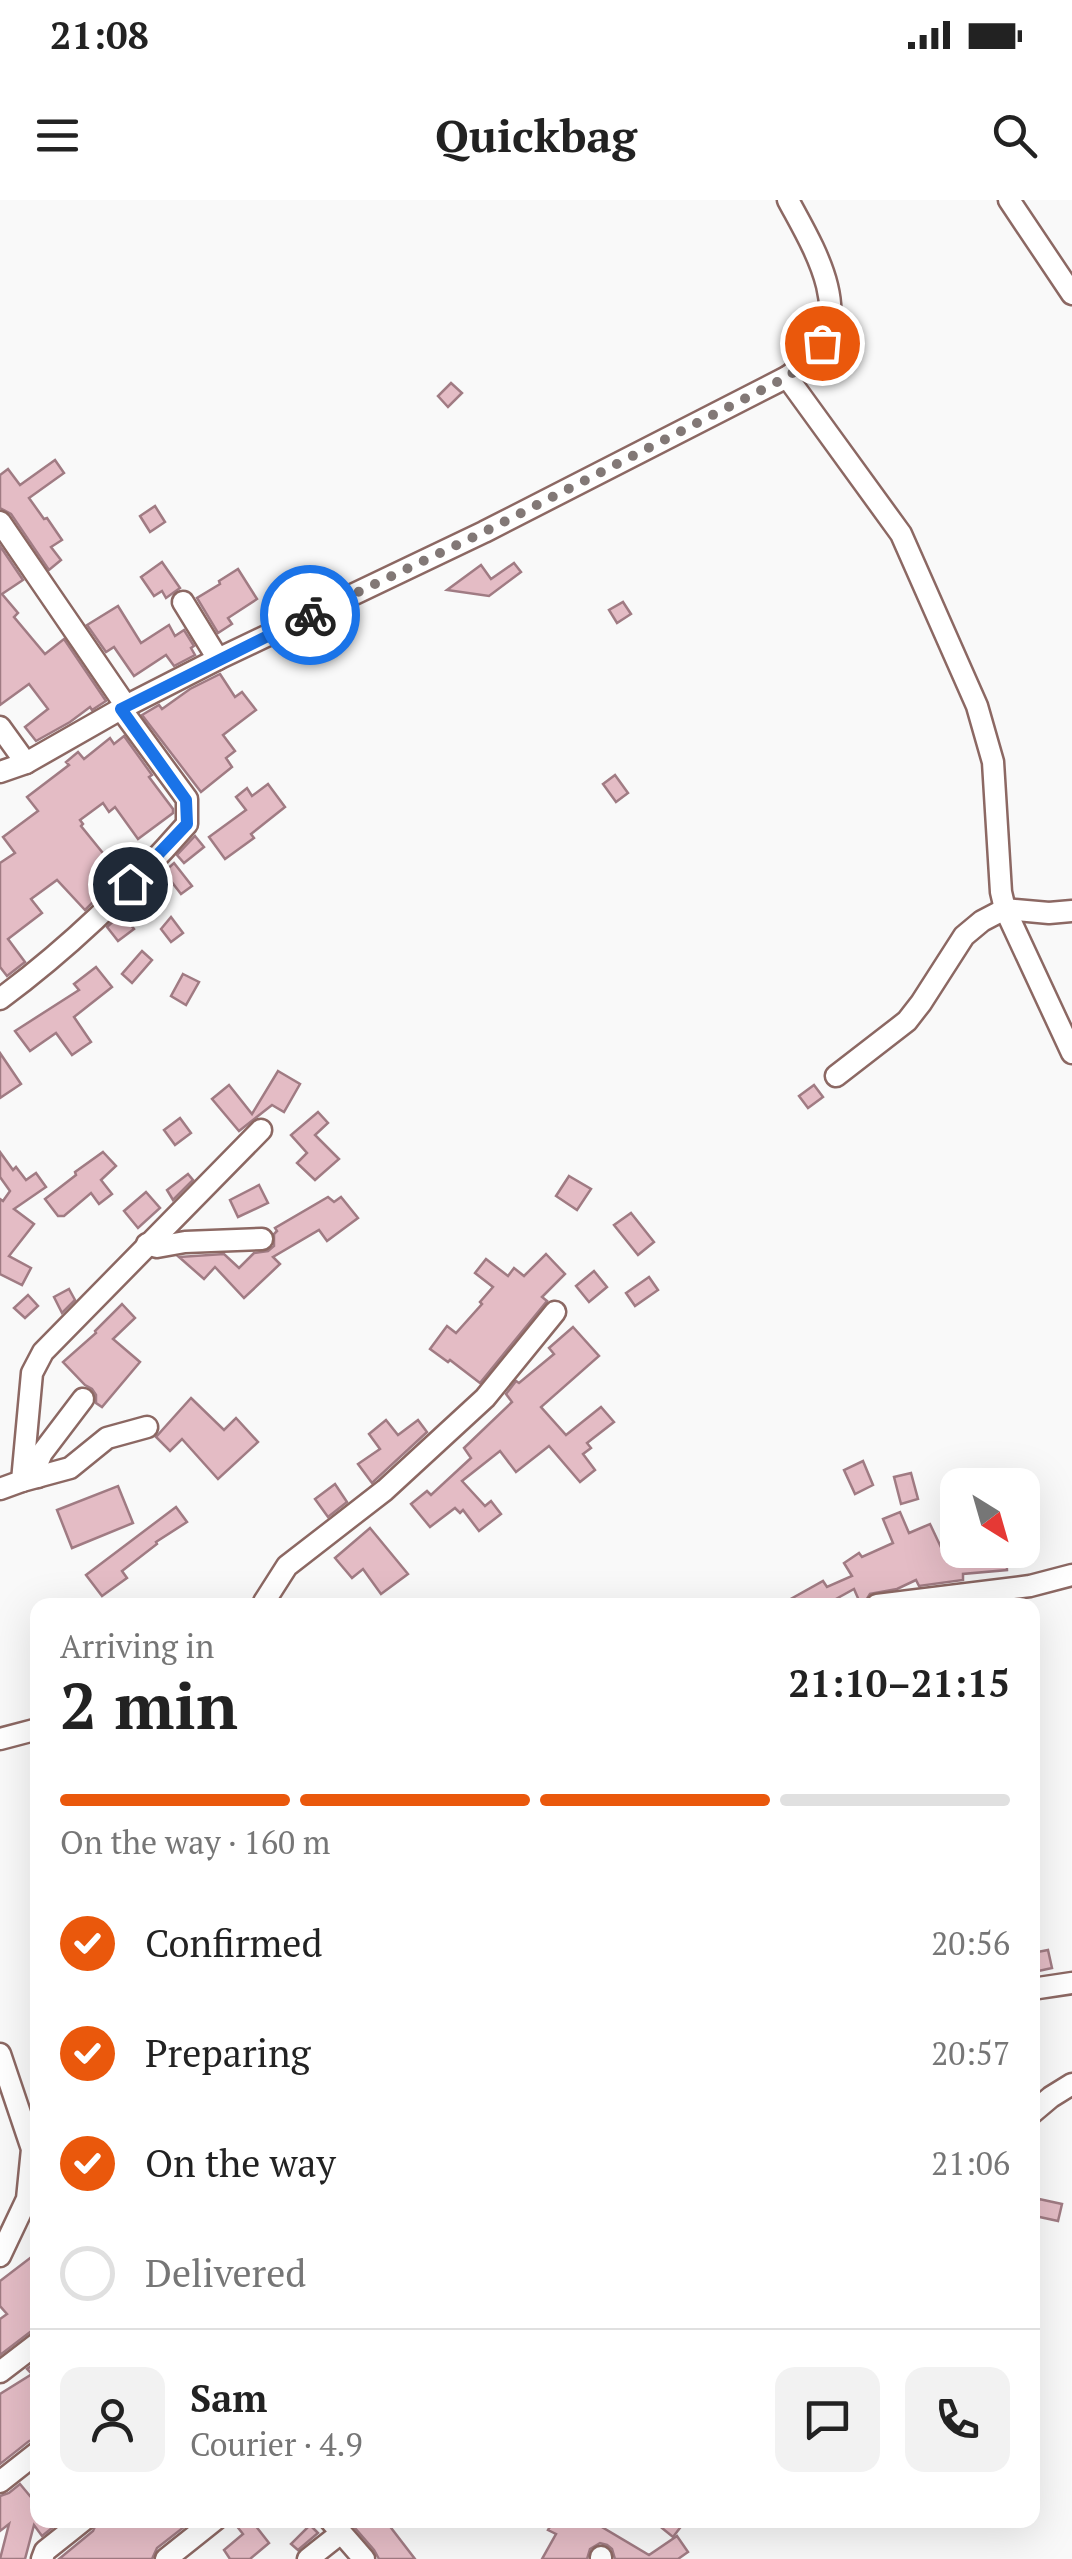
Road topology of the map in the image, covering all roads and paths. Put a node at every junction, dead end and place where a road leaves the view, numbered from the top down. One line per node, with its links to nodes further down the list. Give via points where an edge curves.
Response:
1 (788, 200): 4 (street, via 815,254 831,310 822,343)
2 (1009, 200): 3 (street)
3 (1072, 294)
4 (787, 377): 7 (street); 12 (street, via 901,534 978,706 993,762)
5 (0, 522): 8 (street)
6 (183, 602): 7 (street)
7 (218, 659): 8 (street)
8 (124, 708): 10 (street); 14 (street, via 186,800 187,824 48,964)
9 (0, 727): 10 (street)
10 (26, 763): 11 (street)
11 (0, 772)
12 (1005, 909): 13 (street); 15 (street); 16 (street, via 964,936 907,1021)
13 (1072, 912)
14 (0, 999)
15 (1072, 1053)
16 (836, 1076)
17 (262, 1130): 19 (street)
18 (262, 1239): 19 (street)
19 (148, 1244): 23 (street, via 43,1352 32,1373)
20 (555, 1312): 26 (street, via 485,1398 385,1490 287,1566)
21 (83, 1399): 23 (street)
22 (147, 1427): 23 (street, via 107,1438 70,1468)
23 (30, 1479): 24 (street)
24 (0, 1489)
25 (1072, 1576): 27 (street)
26 (268, 1598)
27 (934, 1598)
28 (30, 1731): 29 (street)
29 (1, 1737)
30 (1072, 1983): 31 (street)
31 (1040, 1987)
32 (0, 2054): 35 (street)
33 (1072, 2084): 34 (street)
34 (1040, 2106)
35 (30, 2143)
36 (30, 2166): 37 (street, via 26,2199)
37 (0, 2256)
38 (30, 2348): 39 (street)
39 (0, 2372)
40 (30, 2458): 41 (street)
41 (0, 2482)
42 (74, 2528): 46 (street)
43 (204, 2528): 47 (street)
44 (334, 2528): 48 (street)
45 (338, 2528): 49 (street)
46 (42, 2559)
47 (166, 2559)
48 (308, 2559)
49 (364, 2559)

